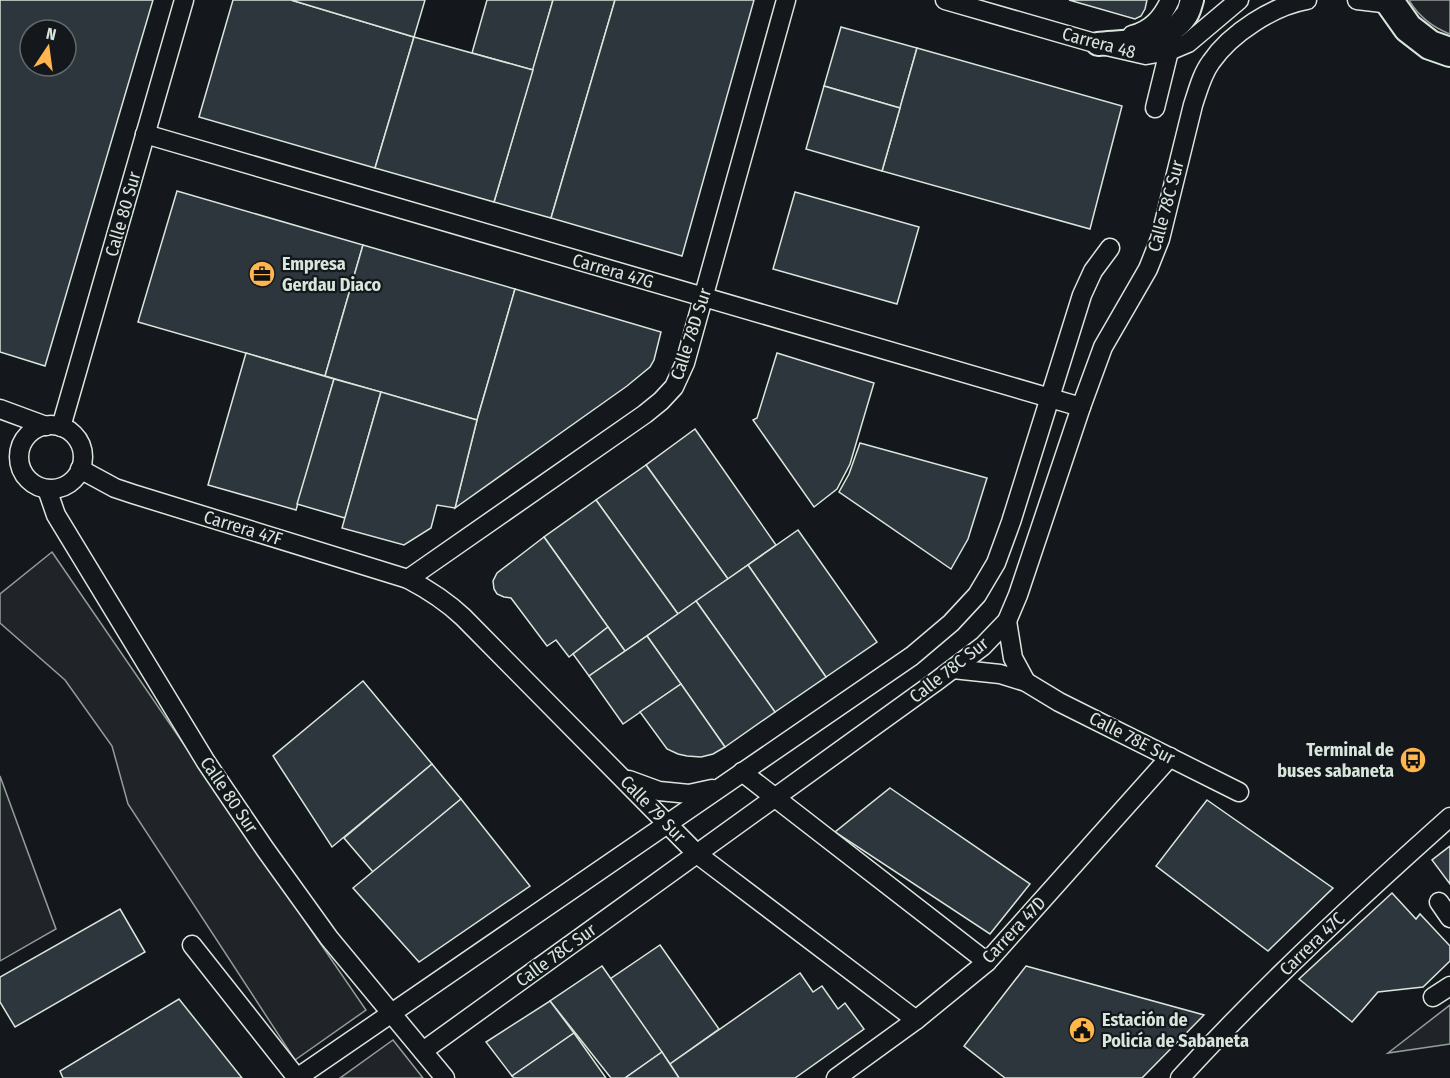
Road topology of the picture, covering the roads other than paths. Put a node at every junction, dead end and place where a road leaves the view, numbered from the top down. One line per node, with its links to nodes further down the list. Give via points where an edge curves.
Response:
1 (184, 0): 14 (street, Calle 80 Sur)
2 (786, 0): 16 (street, Calle 78D Sur)
3 (945, 0): 10 (street, Carrera 48)
4 (1170, 0): 10 (street, via 1153,26)
5 (1192, 0): 10 (street, via 1186,17 1169,32)
6 (1239, 0): 11 (street, Carrera 48, via 1188,42)
7 (1307, 0): 18 (street, Calle 78C Sur, via 1267,15 1242,30 1210,63 1193,105 1160,239 1148,269 1103,347)
8 (1357, 0): 9 (street)
9 (1390, 2): 12 (main road, via 1407,28 1430,45)
10 (1098, 44): 11 (street, Carrera 48, via 1146,55)
11 (1169, 51): 13 (street)
12 (1450, 52)
13 (1155, 108)
14 (145, 134): 16 (street, Carrera 47G); 20 (street, Calle 80 Sur)
15 (1110, 248): 17 (street, Calle 78C Sur, via 1082,295)
16 (704, 297): 17 (street, Carrera 47G); 23 (street, Calle 78D Sur, via 685,363 674,387 661,401)
17 (1049, 398): 18 (street, Carrera 47G); 28 (street, Calle 78C Sur, via 1011,522 996,563 977,595 912,656)
18 (1081, 407): 24 (street, Calle 78C Sur)
19 (0, 410): 20 (street)
20 (54, 426): 21 (street, via 71,432 78,440 82,449); 22 (street, via 36,429 22,442 19,452 19,463 29,480)
21 (80, 469): 22 (street, via 67,484); 23 (street, Carrera 47F, via 124,491)
22 (47, 489): 42 (street, Calle 80 Sur, via 56,515 206,762 330,938)
23 (408, 579): 29 (street, Calle 79 Sur, via 431,591 463,617)
24 (1006, 621): 25 (street, Calle 78C Sur, via 983,646); 26 (street, via 1013,658)
25 (953, 669): 26 (street, Calle 78E Sur, via 1000,674); 32 (street, Calle 78C Sur)
26 (1026, 682): 27 (street, Calle 78E Sur)
27 (1170, 758): 31 (street, Calle 78E Sur); 39 (street, Carrera 47D)
28 (742, 772): 30 (street, Calle 78C Sur); 32 (street)
29 (623, 778): 30 (street, via 659,791 689,794); 34 (street, Calle 79 Sur)
30 (720, 788): 34 (street, Calle 78C Sur)
31 (1239, 792)
32 (775, 798): 35 (street, Calle 78C Sur); 39 (street)
33 (1450, 817): 48 (street, Carrera 47C, via 1254,999)
34 (667, 824): 35 (street, Calle 79 Sur); 42 (street, Calle 78C Sur)
35 (697, 854): 43 (street, Calle 79 Sur); 44 (street, Calle 78C Sur)
36 (1438, 902): 37 (street)
37 (1450, 918)
38 (192, 945): 45 (street)
39 (987, 962): 43 (street, Carrera 47D)
40 (1450, 986): 41 (street)
41 (1433, 997)
42 (392, 1013): 44 (street, Calle 80 Sur); 45 (street, Calle 78C Sur)
43 (916, 1020): 47 (street, Carrera 47D)
44 (423, 1051): 46 (street, Calle 80 Sur)
45 (297, 1078)
46 (445, 1078)
47 (836, 1078)
48 (1180, 1078)

